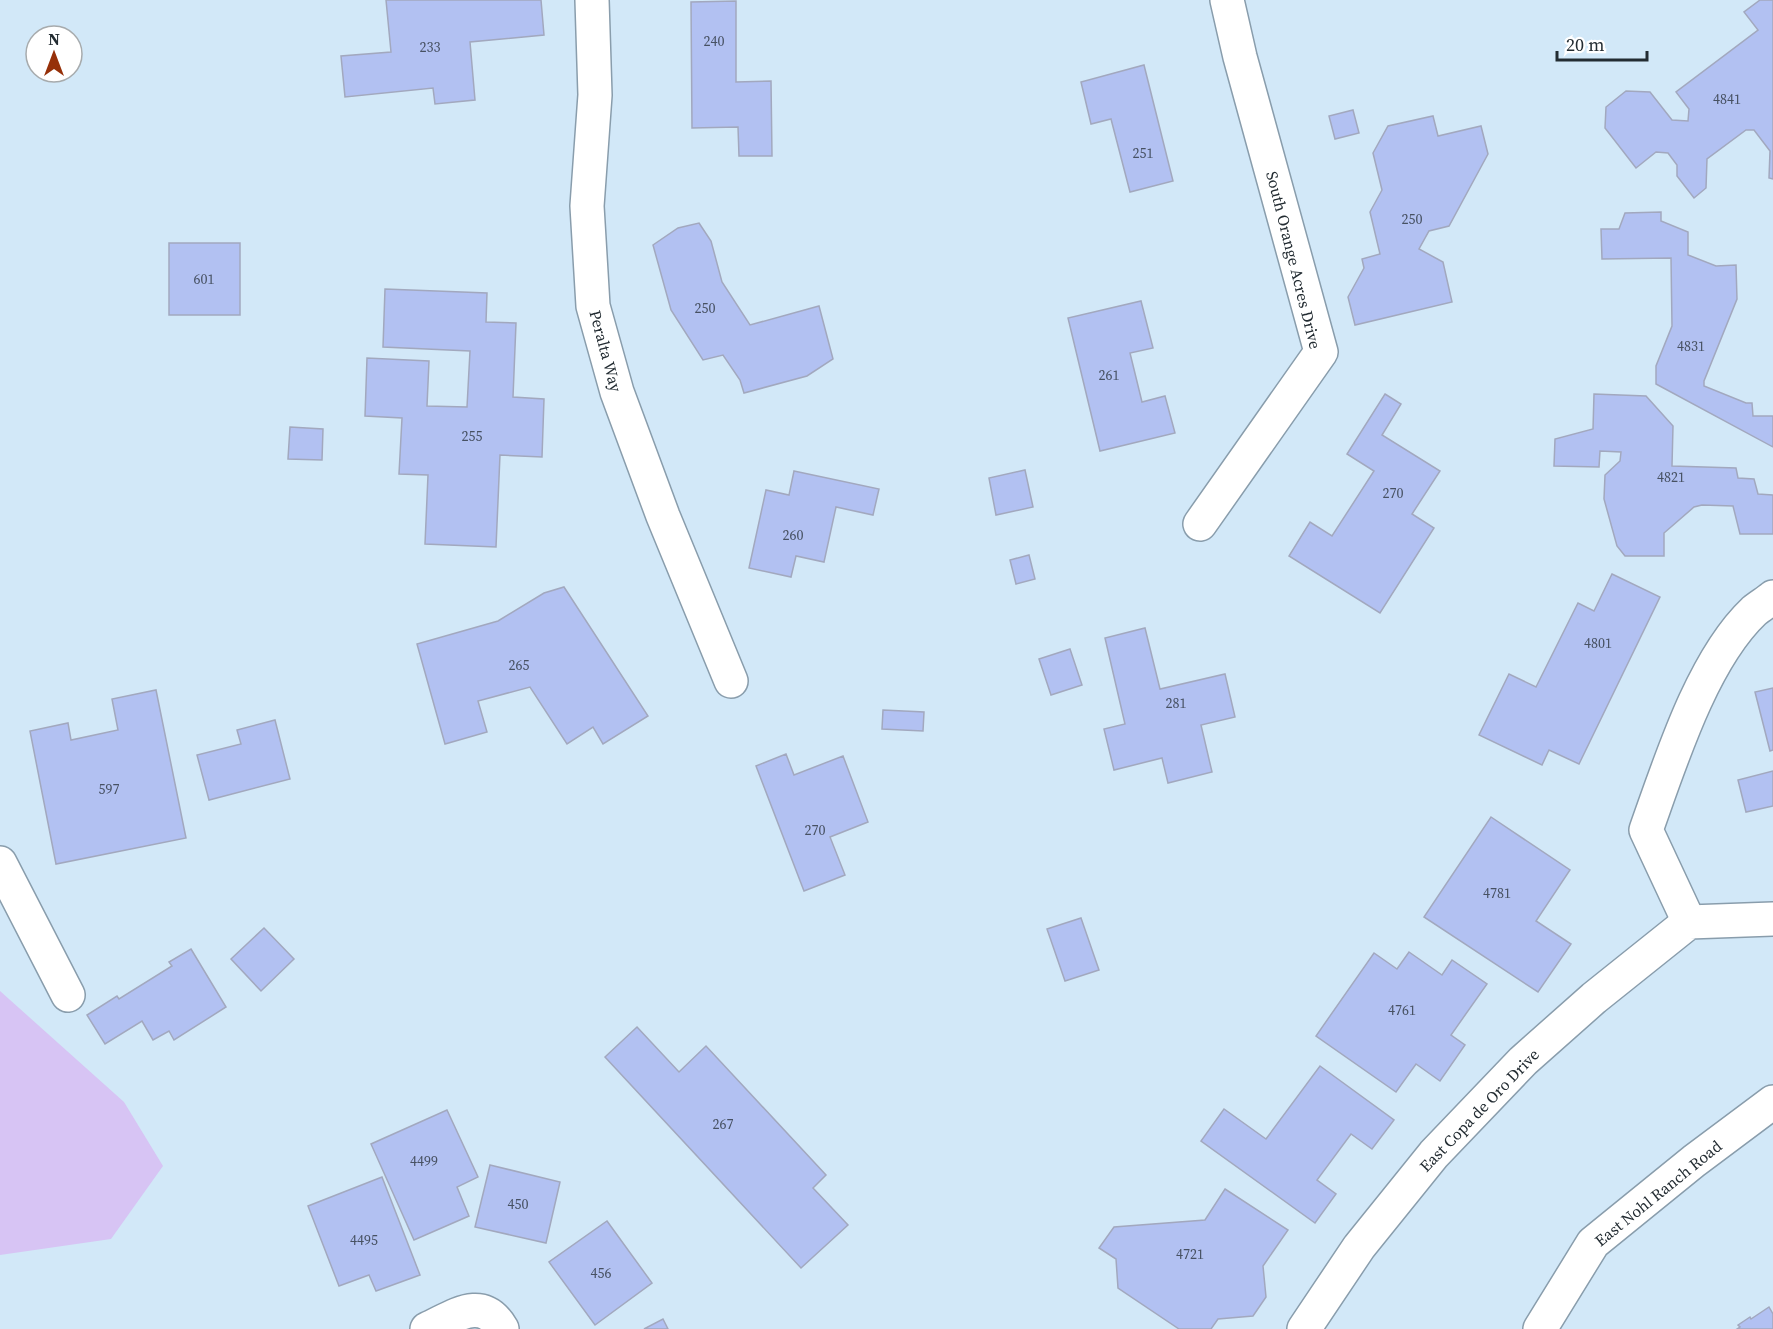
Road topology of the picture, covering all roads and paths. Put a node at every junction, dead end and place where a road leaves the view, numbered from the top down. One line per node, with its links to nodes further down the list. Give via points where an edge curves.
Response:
1 (592, 0): 5 (street, Peralta Way, via 596,95 587,206 593,306 617,392)
2 (1227, 0): 3 (street, South Orange Acres Drive, via 1321,352)
3 (1200, 524)
4 (1773, 597): 8 (street, via 1754,611 1730,640 1708,677 1678,742 1646,830)
5 (731, 681)
6 (0, 863): 9 (street)
7 (1773, 919): 8 (street)
8 (1689, 922): 13 (street, East Copa de Oro Drive, via 1523,1061 1434,1154 1359,1247)
9 (68, 995)
10 (1773, 1102): 14 (street, East Nohl Ranch Road, via 1593,1243)
11 (427, 1329): 12 (street, via 464,1312 481,1309 493,1316)
12 (502, 1329)
13 (1304, 1329)
14 (1540, 1329)

